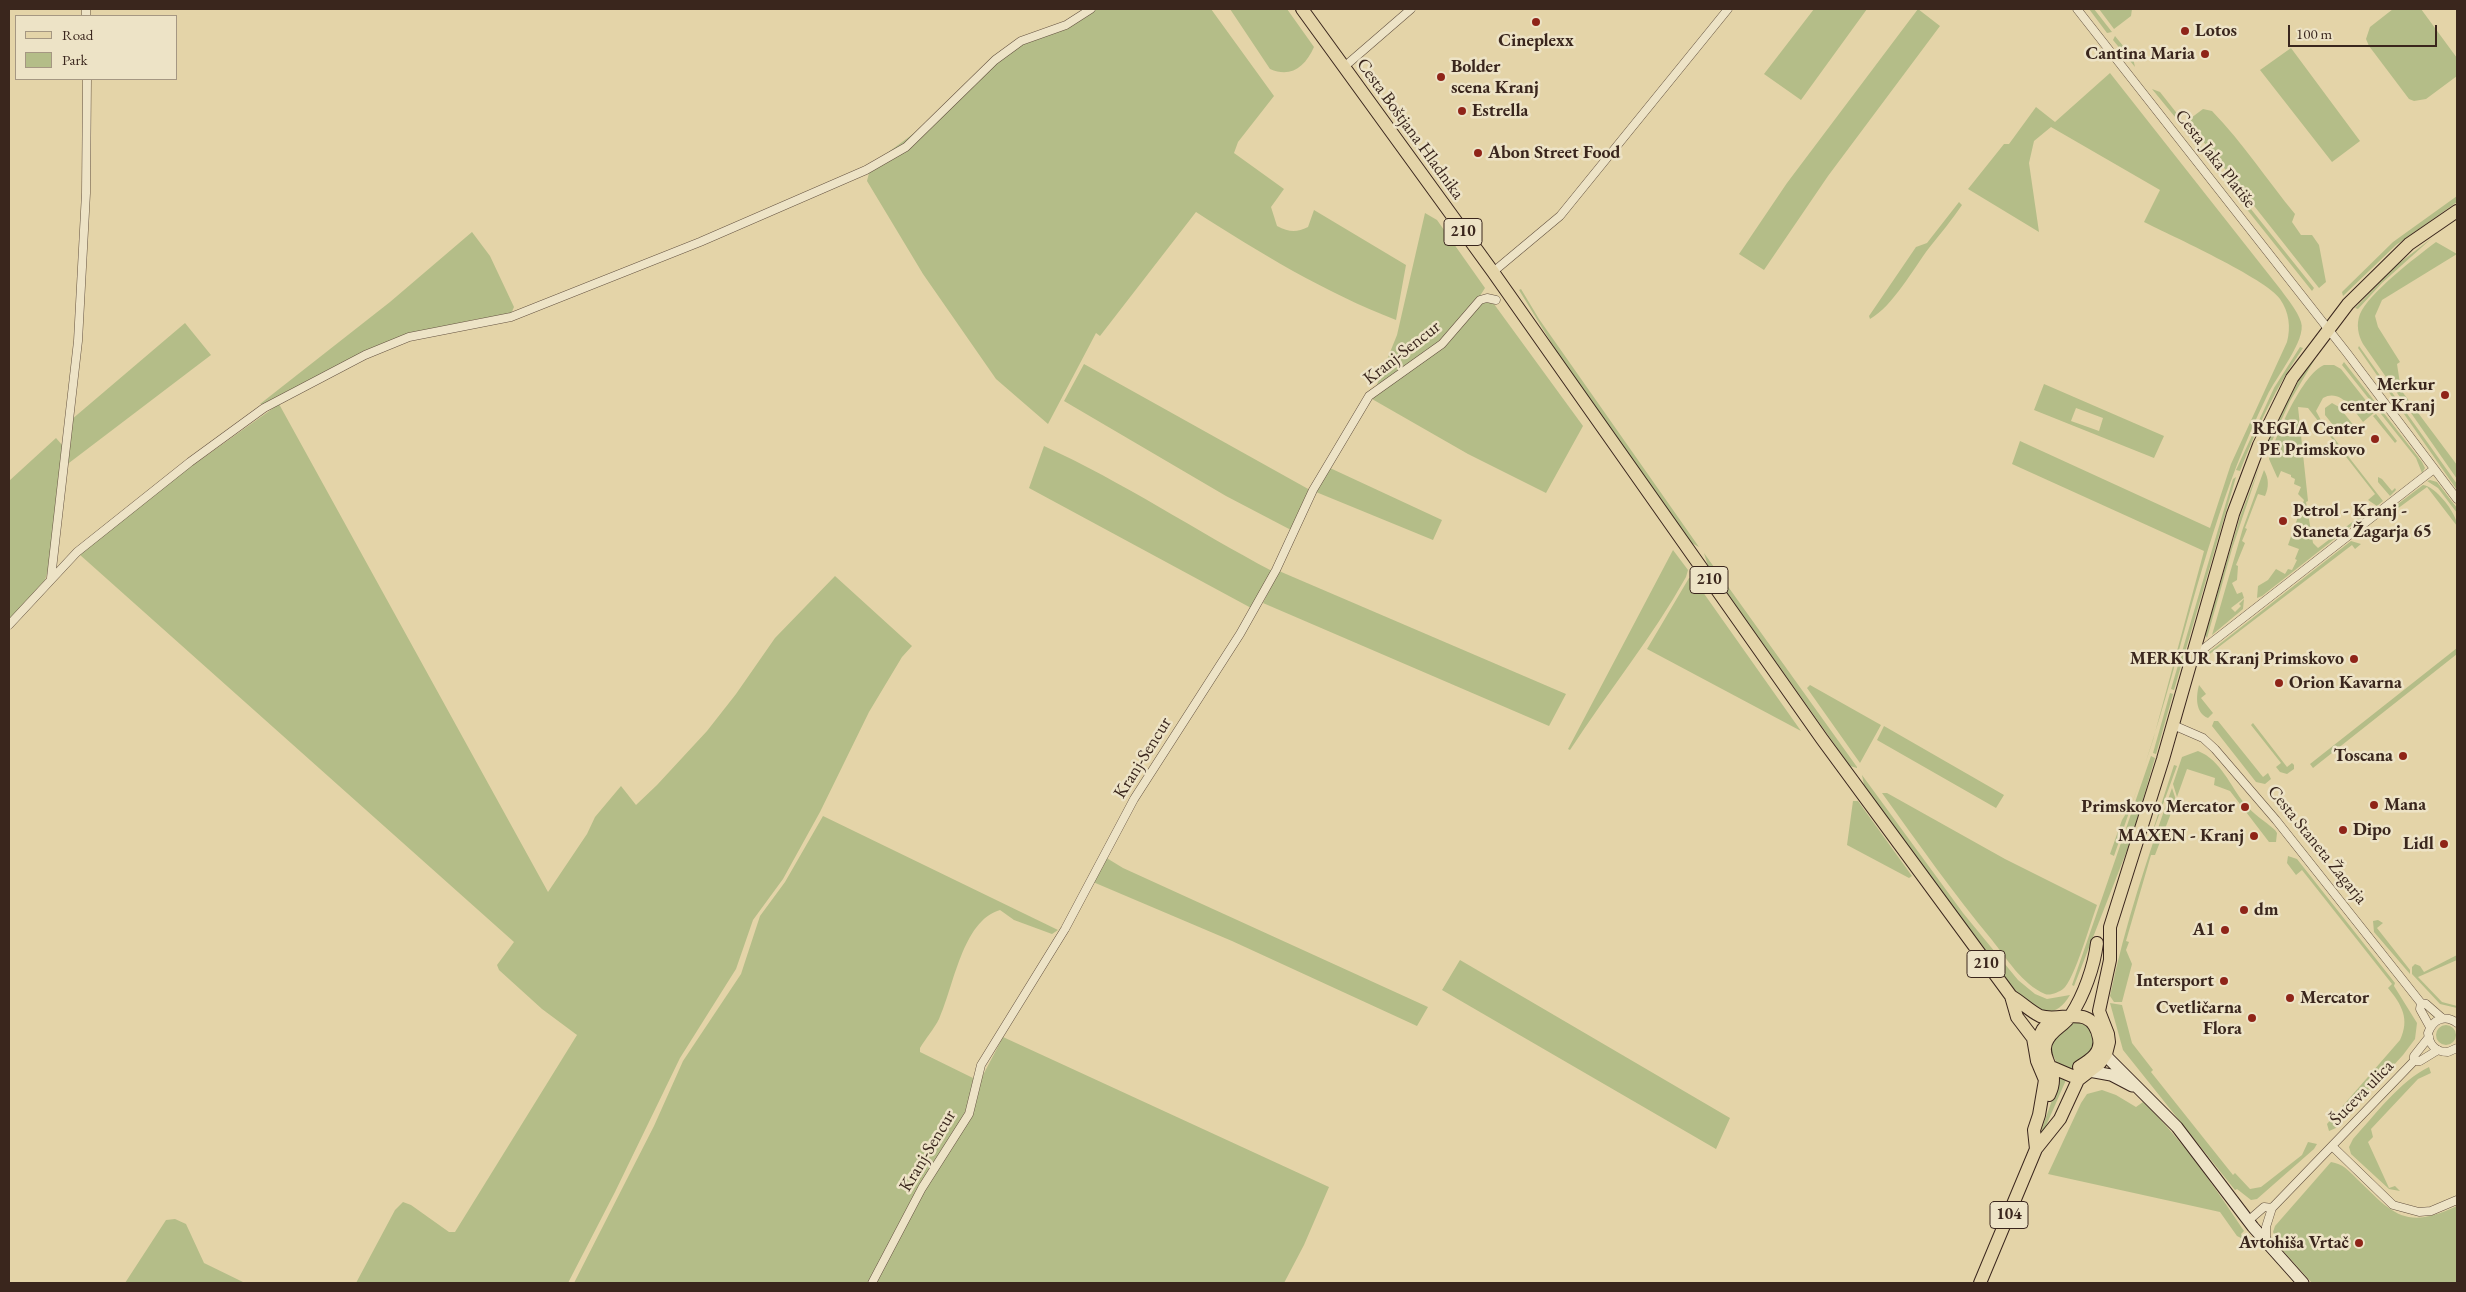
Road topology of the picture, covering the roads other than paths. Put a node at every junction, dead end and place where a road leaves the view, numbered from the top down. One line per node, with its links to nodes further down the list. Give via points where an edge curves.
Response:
1 (1091, 9): 14 (street, via 1066,25 1021,41 995,60 906,147 866,170 692,246 511,317 409,337 365,355 264,408 102,531)
2 (1302, 9): 6 (main road, Cesta Boštjana Hladnika / 210)
3 (1411, 9): 6 (street)
4 (1728, 9): 9 (street, via 1560,216)
5 (2077, 9): 11 (street, Cesta Jaka Platiše)
6 (1344, 67): 9 (main road, Cesta Boštjana Hladnika / 210)
7 (87, 80): 14 (street, via 86,192 78,341)
8 (2457, 211): 11 (main road, via 2386,264)
9 (1493, 272): 21 (main road, Cesta Boštjana Hladnika / 210, via 1822,739)
10 (1496, 300): 45 (street, Kranj-Sencur, via 1480,300 1442,344 1369,396 1313,490 1276,570 1240,634 1134,799 1065,929 981,1065 969,1114 927,1180)
11 (2328, 328): 12 (street); 16 (main road, via 2292,378 2259,445 2233,514)
12 (2434, 469): 13 (street); 16 (street)
13 (2457, 499)
14 (51, 578): 15 (street)
15 (9, 625)
16 (2191, 659): 17 (main road)
17 (2173, 725): 18 (main road); 22 (street, Cesta Staneta Žagarja, via 2203,738 2215,748)
18 (2110, 928): 19 (main road); 20 (main road)
19 (2097, 943): 23 (main road, via 2095,960); 24 (main road, via 2076,991)
20 (2110, 946): 26 (main road, via 2094,998); 31 (main road, via 2099,1011)
21 (2011, 996): 24 (main road, 210, via 2040,1016); 30 (main road, 210, via 2017,1017 2033,1038)
22 (2420, 1003): 25 (street, Cesta Staneta Žagarja, via 2426,1004); 28 (street, Cesta Staneta Žagarja)
23 (2072, 1015): 24 (main road); 26 (main road); 30 (main road)
24 (2056, 1018): 30 (main road)
25 (2442, 1018): 27 (street); 28 (street)
26 (2091, 1022): 31 (main road)
27 (2457, 1022)
28 (2430, 1027): 29 (street)
29 (2429, 1037): 33 (street, via 2431,1045); 34 (street, Šuceva ulica, via 2414,1056)
30 (2040, 1041): 35 (main road); 38 (main road, 104, via 2037,1061 2045,1080)
31 (2105, 1047): 36 (main road, via 2078,1068); 37 (main road, via 2137,1077)
32 (2457, 1048): 33 (street, via 2448,1052)
33 (2438, 1050): 34 (street, Šuceva ulica)
34 (2414, 1062): 39 (street, Šuceva ulica)
35 (2051, 1067): 36 (main road); 38 (main road, 104, via 2054,1080 2046,1107)
36 (2081, 1074): 37 (main road, via 2111,1075); 40 (main road, 104, via 2060,1119)
37 (2140, 1088): 43 (main road, via 2178,1127)
38 (2039, 1115): 40 (main road, 104, via 2034,1130)
39 (2332, 1146): 41 (street, Šuceva ulica, via 2394,1205 2419,1212 2432,1211); 42 (street, Šuceva ulica)
40 (2036, 1149): 46 (main road, 104)
41 (2457, 1200)
42 (2272, 1208): 43 (street, Šuceva ulica, via 2264,1207); 44 (street, via 2266,1227)
43 (2248, 1221): 44 (main road)
44 (2266, 1242): 47 (main road)
45 (872, 1283)
46 (1980, 1283)
47 (2303, 1283)

